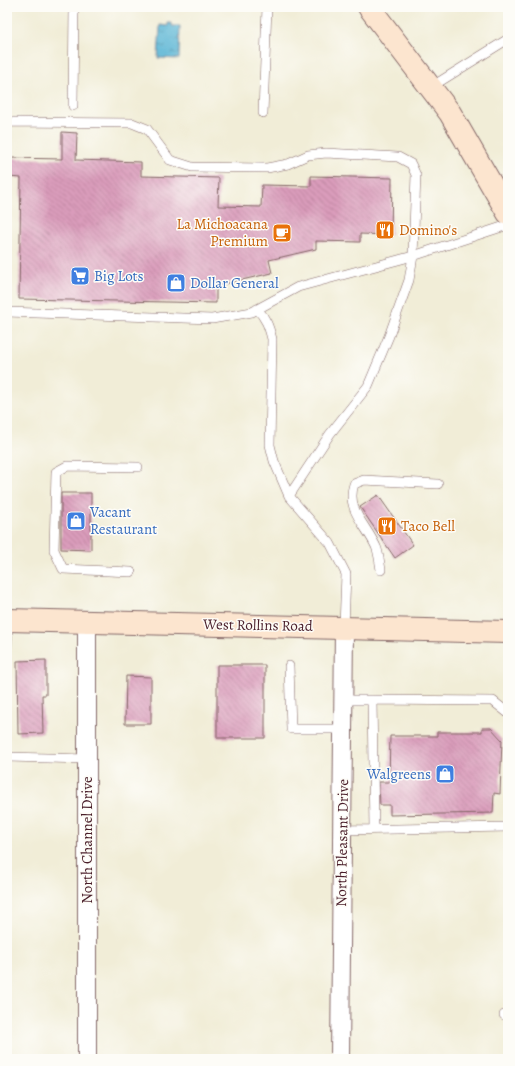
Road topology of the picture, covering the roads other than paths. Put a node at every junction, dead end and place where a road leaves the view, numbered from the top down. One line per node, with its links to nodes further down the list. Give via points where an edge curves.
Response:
1 (74, 7): 6 (lane)
2 (267, 7): 7 (lane)
3 (369, 7): 5 (main road)
4 (508, 39): 5 (lane)
5 (431, 88): 9 (main road, via 450,113)
6 (73, 106)
7 (263, 113)
8 (7, 124): 11 (lane, via 132,123 147,129 170,160 192,167 267,168 288,164 308,155 326,153 398,157 411,164 416,175)
9 (508, 213)
10 (508, 225): 11 (lane)
11 (413, 256): 12 (lane, via 298,287); 16 (lane, via 406,287 368,386 330,434)
12 (257, 309): 13 (lane, via 212,319); 16 (lane, via 269,325 272,339 270,444 274,461)
13 (7, 312)
14 (138, 467): 18 (lane, via 67,466 56,472 54,550 63,569)
15 (438, 484): 17 (lane, via 364,480 354,484 352,504 359,521 377,549)
16 (289, 496): 21 (lane, via 330,543 346,574)
17 (381, 570)
18 (131, 572)
19 (8, 620): 20 (main road, West Rollins Road); 23 (lane)
20 (87, 622): 21 (main road, West Rollins Road); 30 (street, North Channel Drive)
21 (344, 627): 22 (main road, West Rollins Road); 25 (street, North Pleasant Drive)
22 (508, 632)
23 (7, 648)
24 (289, 666): 28 (lane, via 291,729)
25 (343, 700): 26 (lane); 28 (street, North Pleasant Drive)
26 (372, 700): 27 (lane, via 492,701); 32 (lane)
27 (508, 713)
28 (343, 729): 33 (street, North Pleasant Drive)
29 (7, 757): 30 (lane)
30 (87, 759): 34 (street, North Channel Drive)
31 (508, 827): 32 (lane)
32 (374, 829): 33 (lane)
33 (342, 830): 35 (street, North Pleasant Drive)
34 (86, 1059)
35 (340, 1059)

